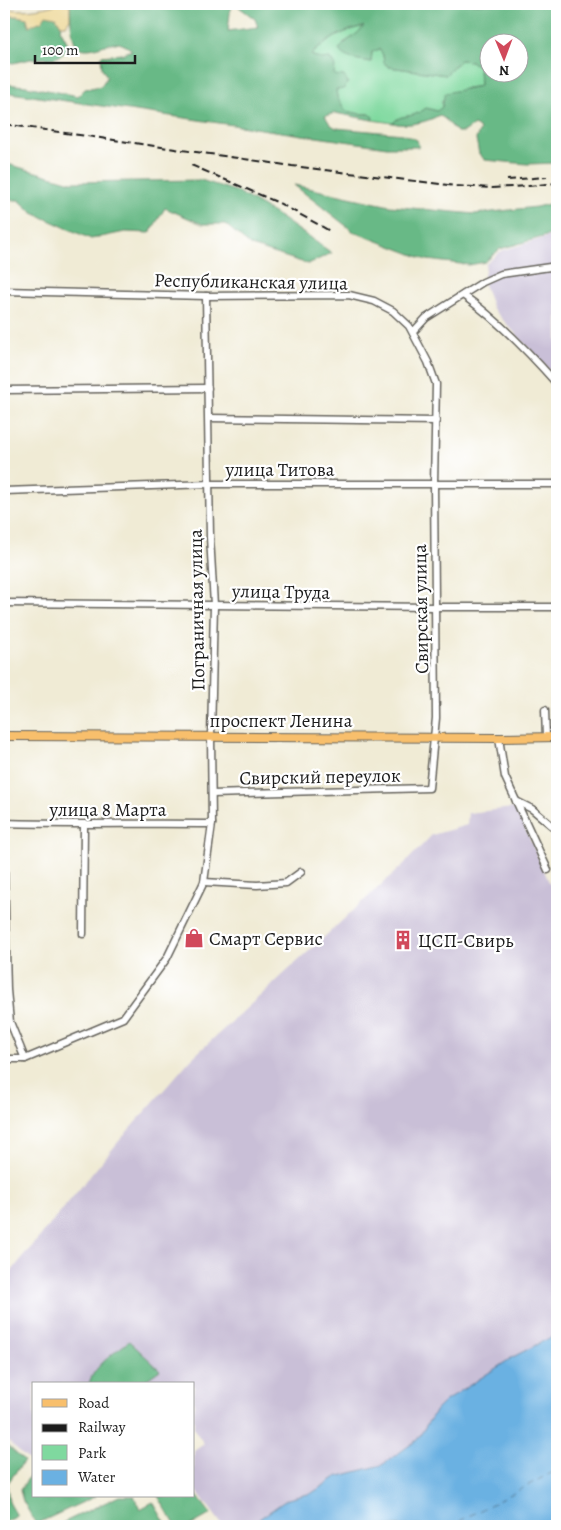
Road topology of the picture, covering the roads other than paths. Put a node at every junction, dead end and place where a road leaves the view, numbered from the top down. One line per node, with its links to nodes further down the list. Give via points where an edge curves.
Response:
1 (557, 266): 3 (street, via 501,274)
2 (4, 291): 4 (street, Республиканская улица)
3 (463, 295): 5 (street, via 426,318); 6 (street, via 488,313)
4 (206, 296): 5 (street, Республиканская улица, via 348,295 374,301 393,311); 7 (street, Пограничная улица)
5 (413, 332): 10 (street, Республиканская улица, via 436,384)
6 (557, 384)
7 (208, 388): 8 (street); 9 (street, Пограничная улица)
8 (4, 390)
9 (209, 418): 10 (street); 12 (street, Пограничная улица)
10 (436, 421): 11 (street, Республиканская улица)
11 (436, 429): 13 (street, Свирская улица)
12 (210, 484): 13 (street, улица Титова); 15 (street, улица Титова); 17 (street, Пограничная улица)
13 (434, 484): 14 (street, улица Титова); 19 (street, Свирская улица)
14 (557, 484)
15 (4, 491)
16 (4, 603): 17 (street, улица Труда)
17 (214, 605): 19 (street, улица Труда); 22 (street, Пограничная улица)
18 (557, 607): 19 (street, улица Труда)
19 (435, 608): 25 (street, Свирская улица)
20 (546, 710): 23 (street)
21 (4, 736): 22 (main road, проспект Ленина)
22 (211, 736): 25 (main road, проспект Ленина); 28 (street, Пограничная улица)
23 (546, 737): 24 (main road, проспект Ленина); 26 (main road, проспект Ленина)
24 (557, 737)
25 (435, 738): 26 (main road, проспект Ленина); 27 (street, Свирская улица)
26 (499, 738): 29 (street, via 505,777)
27 (430, 788): 28 (street, Свирский переулок)
28 (212, 794): 31 (street, Пограничная улица)
29 (516, 801): 33 (street, via 532,809); 35 (street)
30 (4, 822): 32 (street, улица 8 Марта)
31 (212, 824): 32 (street, улица 8 Марта); 37 (street, Пограничная улица)
32 (84, 825): 38 (street)
33 (557, 830)
34 (4, 867): 40 (street, via 10,1022)
35 (548, 870)
36 (300, 872): 37 (street, via 286,883)
37 (204, 882): 40 (street, Пограничная улица, via 167,958 123,1018)
38 (83, 934)
39 (4, 1059): 40 (street)
40 (25, 1059)

